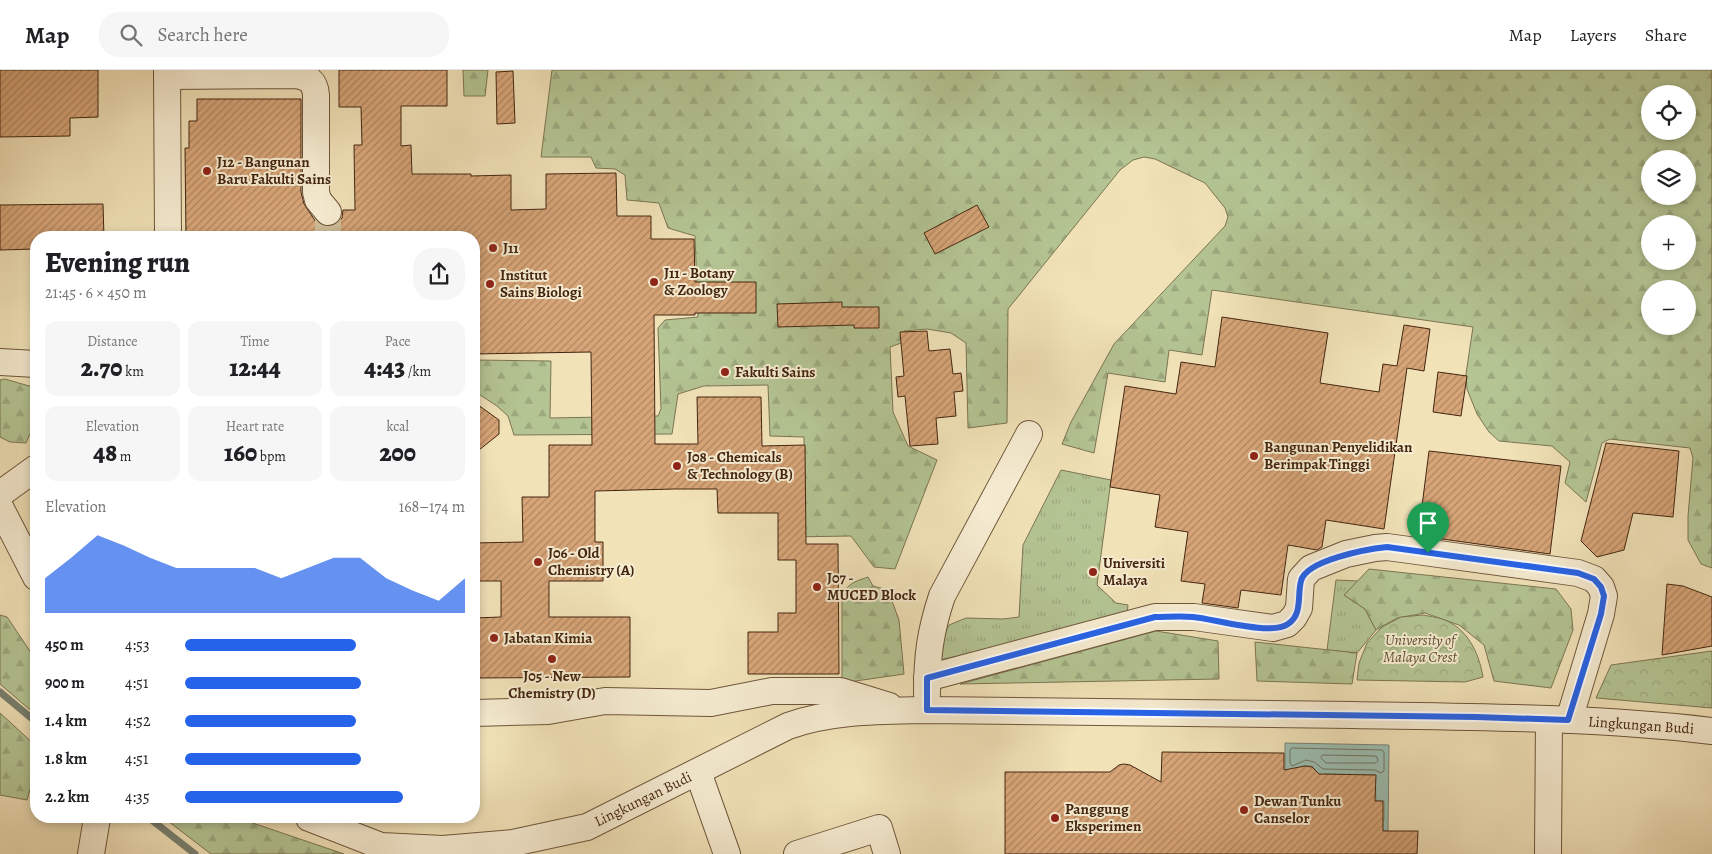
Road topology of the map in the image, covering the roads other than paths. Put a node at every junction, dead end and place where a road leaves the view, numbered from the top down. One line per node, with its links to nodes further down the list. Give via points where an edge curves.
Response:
1 (167, 73): 2 (street, via 294,75 311,80 316,95 316,192); 3 (street)
2 (328, 212)
3 (168, 231)
4 (0, 362): 5 (street)
5 (30, 364)
6 (1029, 434): 11 (street, via 942,596 928,651)
7 (30, 472): 8 (street)
8 (0, 494)
9 (0, 507): 10 (street)
10 (30, 566)
11 (927, 678): 12 (street); 14 (street, via 1155,617 1194,617 1273,628 1288,624 1298,608 1301,579 1311,568 1346,554 1387,547 1578,573 1594,579 1604,596 1601,614)
12 (915, 710): 13 (street, via 849,693 772,692 711,702 606,701 548,711); 14 (street, Lingkungan Budi); 16 (street, Lingkungan Budi, via 840,714 806,720)
13 (480, 713)
14 (1559, 719): 15 (street, Lingkungan Budi); 27 (street)
15 (1712, 731)
16 (698, 772): 19 (street, Lingkungan Budi); 24 (street)
17 (96, 823): 21 (street)
18 (322, 823): 20 (street, Lingkungan Budi)
19 (587, 827): 20 (street, Lingkungan Budi, via 513,844 443,849); 23 (street, Lingkungan Budi)
20 (381, 846): 22 (street)
21 (91, 854)
22 (410, 854)
23 (555, 854)
24 (727, 854)
25 (797, 854): 26 (street, via 878,828)
26 (887, 854)
27 (1548, 854)

